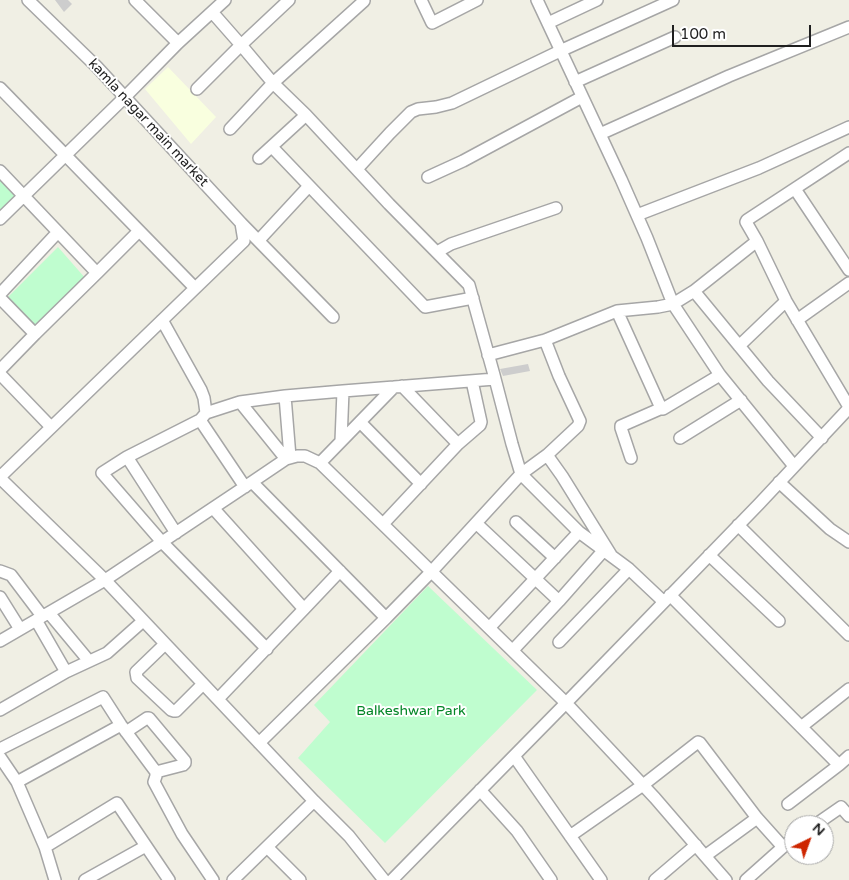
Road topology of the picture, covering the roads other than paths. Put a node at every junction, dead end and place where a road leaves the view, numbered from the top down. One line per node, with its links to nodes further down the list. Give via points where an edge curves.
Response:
1 (28, 0): 24 (street, kamla nagar main market)
2 (225, 0): 12 (street)
3 (289, 0): 17 (street)
4 (421, 0): 11 (street, via 432,23)
5 (477, 0): 11 (street)
6 (537, 0): 13 (street)
7 (598, 0): 13 (street)
8 (673, 0): 18 (street)
9 (364, 1): 20 (street)
10 (142, 2): 16 (street)
11 (454, 5)
12 (212, 12): 16 (street); 17 (street)
13 (548, 23): 18 (street)
14 (849, 27): 28 (street)
15 (675, 37): 19 (street)
16 (178, 43): 24 (street)
17 (241, 45): 20 (street); 22 (street)
18 (560, 51): 19 (street); 33 (street, via 452,103 412,112)
19 (575, 82): 23 (street)
20 (273, 83): 25 (street); 27 (street)
21 (0, 88): 31 (street)
22 (197, 90)
23 (582, 97): 28 (street); 35 (street)
24 (124, 98): 31 (street); 42 (street, kamla nagar main market)
25 (306, 115): 29 (street); 33 (street)
26 (849, 128): 40 (street, via 759,168)
27 (230, 129)
28 (600, 134): 40 (street)
29 (272, 147): 32 (street); 36 (street)
30 (849, 153): 37 (street)
31 (65, 155): 38 (street); 43 (street)
32 (259, 158)
33 (356, 168): 47 (street)
34 (0, 171): 38 (street)
35 (428, 177)
36 (310, 186): 45 (street); 55 (street, via 425,307)
37 (795, 189): 46 (street, via 746,221); 48 (street)
38 (24, 196): 41 (street); 44 (street)
39 (556, 208): 47 (street, via 451,244)
40 (637, 215): 57 (street)
41 (0, 219)
42 (241, 223): 45 (street, kamla nagar main market); 51 (street, via 244,241)
43 (140, 231): 49 (street); 51 (street)
44 (58, 232): 49 (street); 53 (street)
45 (259, 240): 59 (street, kamla nagar main market)
46 (756, 241): 52 (street); 56 (street)
47 (437, 252): 55 (street, via 467,283)
48 (849, 270)
49 (97, 273): 62 (street)
50 (849, 283): 61 (street)
51 (195, 288): 60 (street)
52 (694, 291): 57 (street); 64 (street)
53 (0, 294)
54 (0, 298): 62 (street)
55 (473, 298): 65 (street)
56 (786, 302): 61 (street); 64 (street)
57 (673, 304): 58 (street); 68 (street)
58 (618, 311): 63 (street); 76 (street)
59 (333, 317)
60 (162, 320): 78 (street, via 201,390); 80 (street)
61 (797, 320): 77 (street)
62 (35, 334): 66 (street)
63 (545, 340): 65 (street); 85 (street, via 580,421)
64 (738, 346): 82 (street)
65 (488, 355): 69 (street)
66 (0, 370)
67 (0, 374): 80 (street)
68 (720, 374): 74 (street); 76 (street)
69 (495, 379): 70 (street); 91 (street)
70 (472, 381): 71 (street); 84 (street, via 481,422)
71 (398, 386): 72 (street); 79 (street); 84 (street)
72 (344, 391): 73 (street); 83 (street)
73 (285, 396): 75 (street); 87 (street)
74 (741, 400): 81 (street); 90 (street)
75 (240, 402): 78 (street); 87 (street)
76 (662, 408): 88 (street, via 621,426)
77 (849, 408): 82 (street)
78 (203, 417): 86 (street); 95 (street)
79 (360, 422): 83 (street); 94 (street)
80 (51, 427): 92 (street)
81 (680, 438)
82 (822, 438): 90 (street)
83 (341, 441): 89 (street)
84 (458, 444): 94 (street)
85 (547, 455): 91 (street); 105 (street)
86 (127, 457): 102 (street); 103 (street, via 102,473)
87 (288, 458): 89 (street, via 305,456); 95 (street)
88 (631, 458)
89 (320, 463): 99 (street)
90 (794, 466): 93 (street)
91 (521, 474): 98 (street); 101 (street)
92 (0, 477): 112 (street)
93 (779, 482): 100 (street); 104 (street)
94 (421, 484): 99 (street)
95 (248, 485): 96 (street); 110 (street)
96 (213, 508): 102 (street); 117 (street)
97 (516, 522): 107 (street)
98 (476, 523): 111 (street); 113 (street)
99 (383, 524): 111 (street)
100 (738, 525): 106 (street); 124 (street)
101 (579, 532): 105 (street); 107 (street)
102 (176, 533): 103 (street)
103 (162, 542): 112 (street); 128 (street)
104 (849, 542)
105 (607, 553): 108 (street); 116 (street)
106 (709, 554): 115 (street); 121 (street)
107 (555, 558): 113 (street)
108 (629, 569): 115 (street); 126 (street)
109 (0, 571): 118 (street, via 11,575)
110 (340, 571): 117 (street); 119 (street)
111 (432, 571): 119 (street); 122 (street)
112 (105, 580): 118 (street); 120 (street)
113 (536, 580): 116 (street); 122 (street)
114 (0, 597): 123 (street)
115 (667, 598): 135 (street); 137 (street)
116 (559, 601): 129 (street)
117 (304, 609): 128 (street)
118 (42, 616): 123 (street); 130 (street); 131 (street)
119 (386, 618): 139 (street)
120 (143, 621): 127 (street); 130 (street, via 108,654)
121 (779, 621)
122 (490, 628): 129 (street)
123 (20, 629): 125 (street)
124 (849, 635)
125 (0, 641)
126 (559, 642)
127 (165, 644): 132 (street); 132 (street, via 136,672 137,678 174,711)
128 (266, 649): 134 (street)
129 (513, 650): 135 (street)
130 (89, 661): 131 (street)
131 (66, 672): 136 (street)
132 (203, 684): 134 (street)
133 (849, 689): 137 (street)
134 (218, 699): 139 (street)
135 (566, 703): 142 (street); 147 (street)
136 (0, 710)
137 (801, 727): 144 (street)
138 (124, 728): 140 (street, via 103,697); 145 (street); 145 (street, via 149,718 185,761); 146 (street)
139 (259, 744): 149 (street)
140 (0, 749)
141 (0, 756): 146 (street)
142 (514, 756): 148 (street); 154 (street)
143 (849, 756): 144 (street)
144 (839, 765): 150 (street)
145 (156, 772): 164 (street, via 154,782 182,834)
146 (17, 782): 157 (street)
147 (643, 785): 153 (street, via 698,742); 154 (street); 155 (street)
148 (480, 790): 168 (street); 169 (street, via 517,831)
149 (314, 801): 158 (street); 167 (street, via 349,836)
150 (788, 804)
151 (846, 808): 152 (street)
152 (833, 815)
153 (757, 818): 159 (street); 160 (street)
154 (570, 836): 170 (street)
155 (696, 845): 160 (street); 171 (street)
156 (146, 846): 157 (street, via 117,803); 162 (street); 163 (street)
157 (45, 847): 161 (street)
158 (267, 847): 165 (street); 166 (street)
159 (783, 847): 173 (street)
160 (705, 856): 172 (street)
161 (55, 880)
162 (86, 880)
163 (169, 880)
164 (214, 880)
165 (233, 880)
166 (300, 880)
167 (384, 880)
168 (392, 880)
169 (552, 880)
170 (601, 880)
171 (654, 880)
172 (726, 880)
173 (746, 880)

